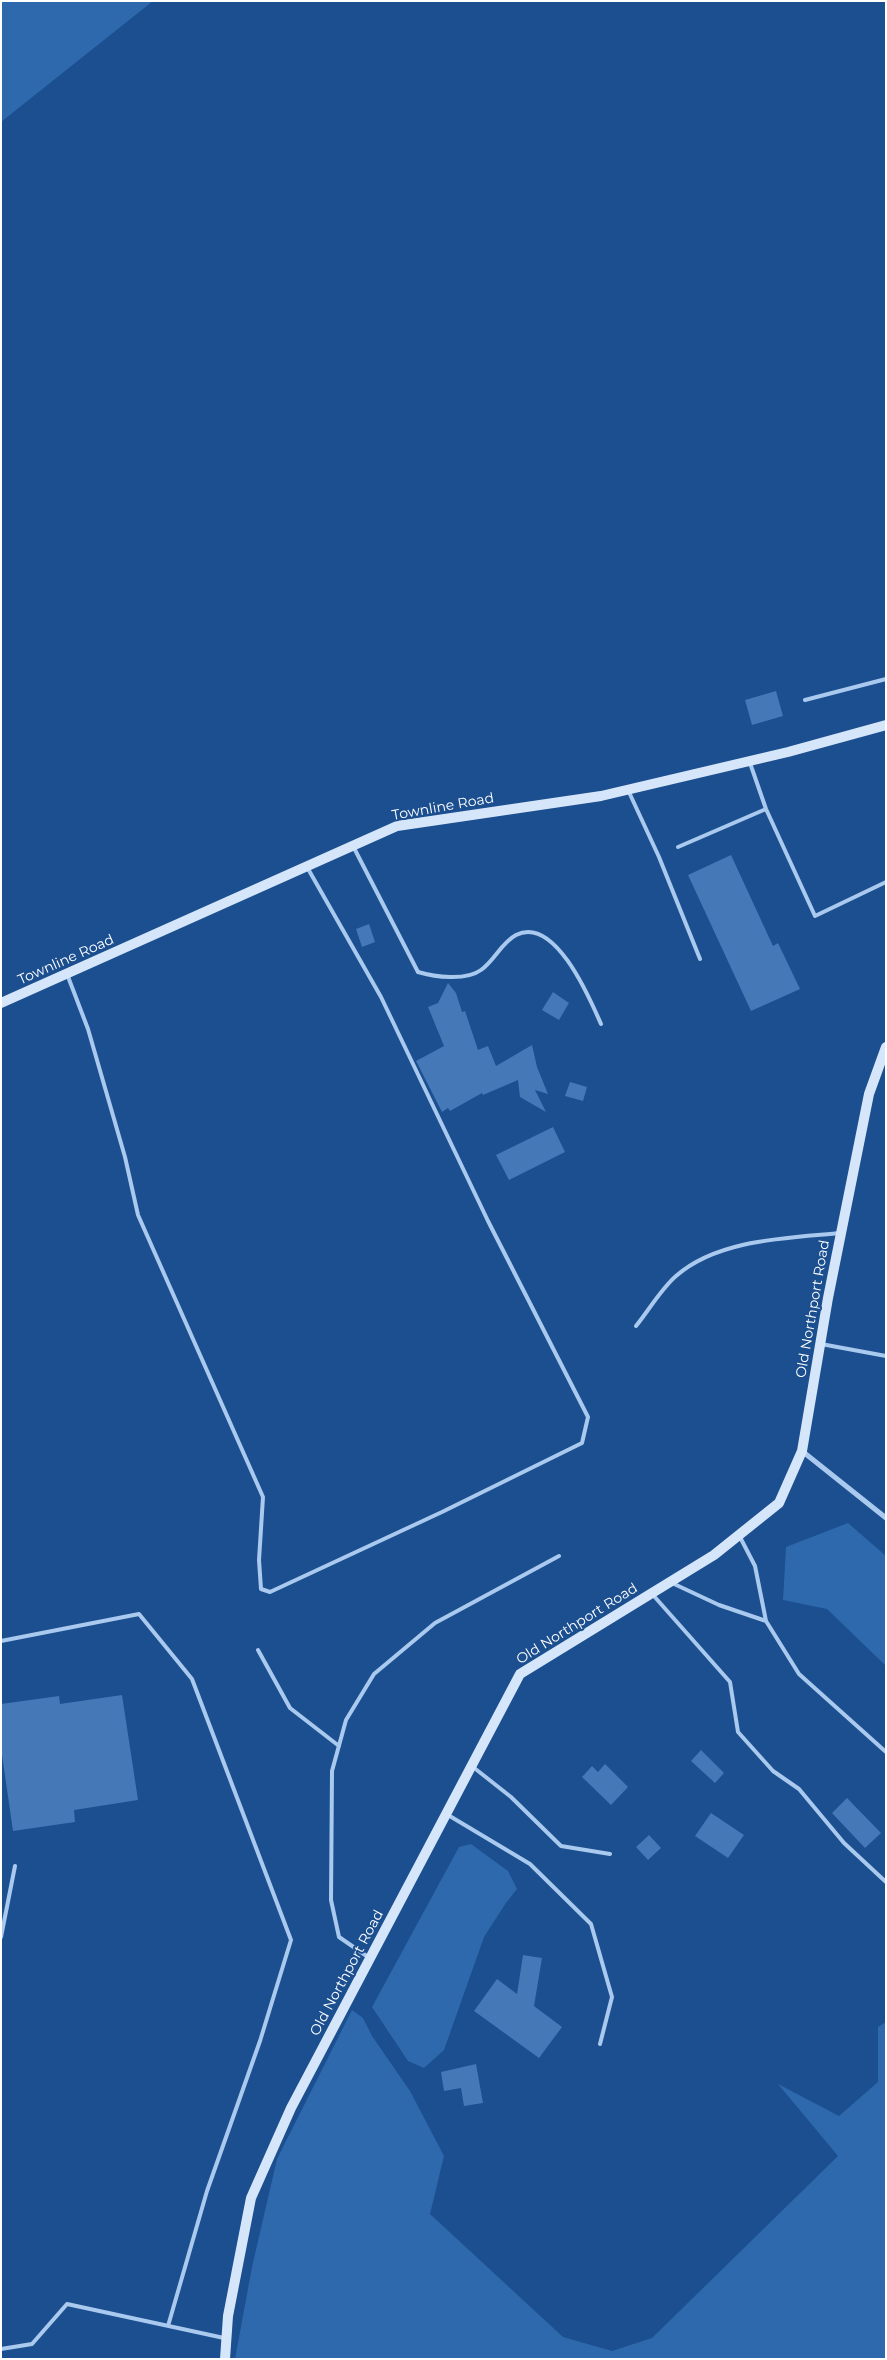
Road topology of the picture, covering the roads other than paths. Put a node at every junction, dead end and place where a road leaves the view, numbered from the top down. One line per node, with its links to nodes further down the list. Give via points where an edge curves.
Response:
1 (886, 679): 2 (lane)
2 (805, 700)
3 (886, 725): 4 (main road, Townline Road)
4 (749, 761): 5 (main road, Townline Road); 6 (lane)
5 (628, 790): 7 (main road, Townline Road, via 397,826); 11 (lane)
6 (766, 809): 8 (lane); 10 (lane, via 815,916)
7 (353, 846): 9 (main road, Townline Road); 14 (lane, via 418,972 433,977 455,978 480,970 501,946 518,934 537,933 567,958 586,989)
8 (678, 846)
9 (307, 867): 12 (main road, Townline Road); 12 (lane, via 381,996 488,1221 588,1417 582,1443 270,1592 261,1589 259,1560 263,1497 138,1214 94,1047)
10 (886, 882)
11 (700, 958)
12 (67, 974): 13 (main road, Townline Road)
13 (1, 1003)
14 (601, 1024)
15 (886, 1046): 16 (main road, Old Northport Road, via 869,1094)
16 (841, 1233): 17 (lane, via 767,1240 709,1254 676,1276); 18 (main road, Old Northport Road)
17 (636, 1326)
18 (821, 1344): 19 (lane); 20 (main road, Old Northport Road)
19 (886, 1356)
20 (802, 1451): 21 (street); 22 (main road, Old Northport Road, via 778,1503)
21 (886, 1518)
22 (739, 1534): 24 (main road, Old Northport Road, via 714,1555); 26 (lane, via 755,1566)
23 (559, 1556): 29 (lane, via 436,1623 374,1674 346,1720)
24 (669, 1582): 25 (main road, Old Northport Road); 26 (lane, via 719,1605)
25 (652, 1593): 31 (main road, Old Northport Road, via 520,1674); 35 (lane, via 730,1682 738,1732 772,1771 799,1790 844,1843)
26 (766, 1621): 30 (lane, via 799,1674)
27 (1, 1641): 39 (lane, via 139,1614 192,1679 291,1940 207,2191)
28 (258, 1650): 29 (lane, via 290,1708)
29 (339, 1746): 37 (lane, via 332,1771 331,1900 339,1937)
30 (886, 1752)
31 (472, 1766): 32 (main road, Old Northport Road); 33 (lane, via 511,1797 561,1846)
32 (446, 1814): 37 (main road, Old Northport Road); 38 (lane, via 530,1864 591,1924 612,1996)
33 (610, 1854)
34 (15, 1866): 36 (lane)
35 (886, 1882)
36 (1, 1936)
37 (370, 1959): 40 (main road, Old Northport Road, via 291,2108 251,2198)
38 (600, 2044)
39 (168, 2326): 40 (lane); 41 (lane, via 67,2304 32,2344)
40 (226, 2338): 42 (main road, Old Northport Road)
41 (1, 2349)
42 (225, 2359)

